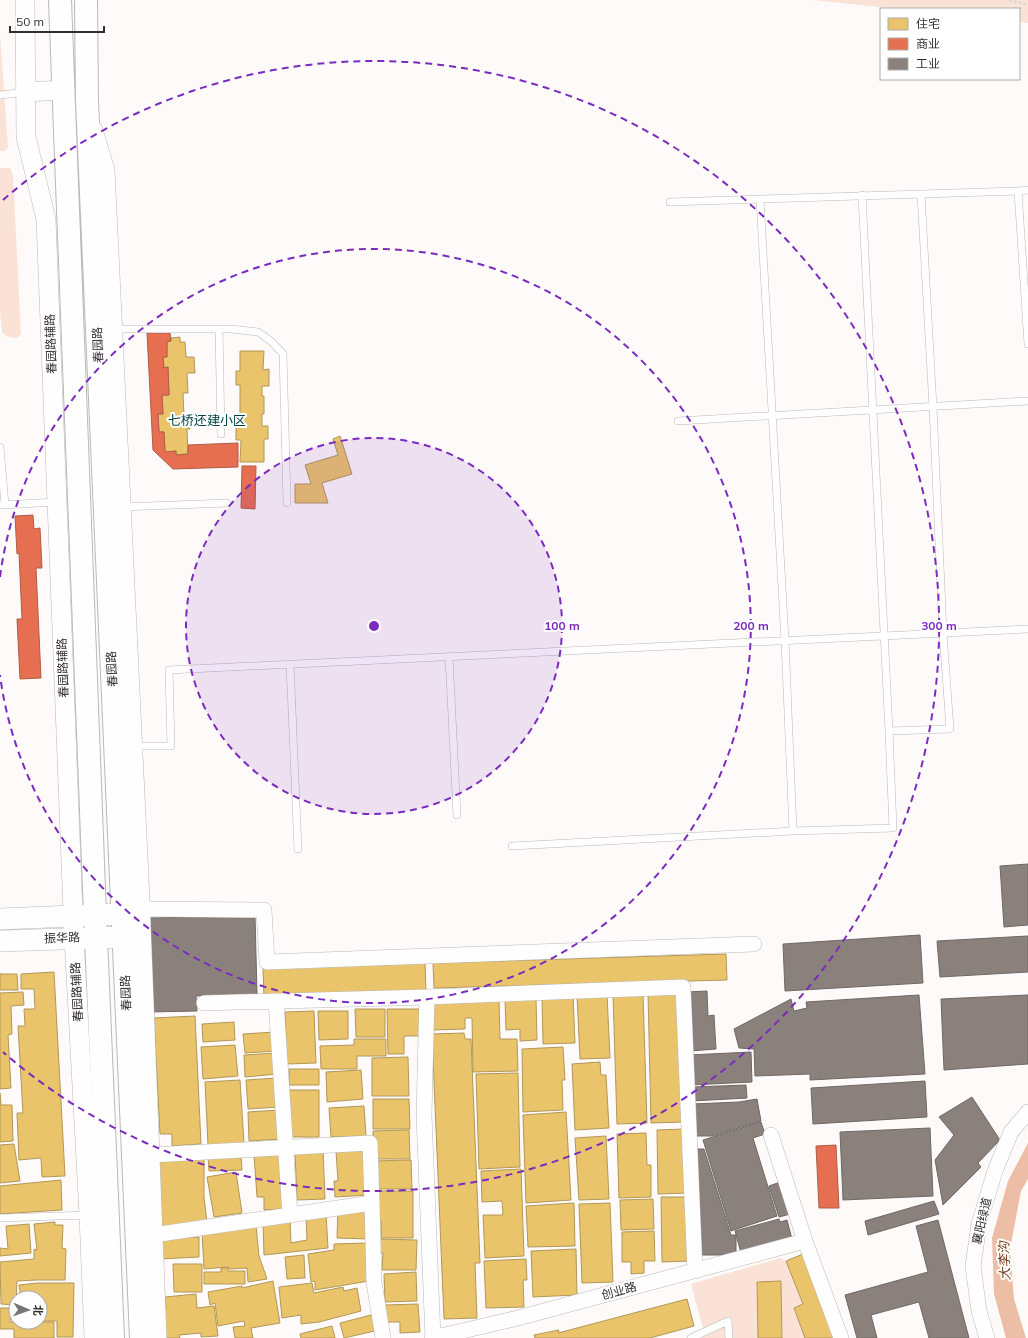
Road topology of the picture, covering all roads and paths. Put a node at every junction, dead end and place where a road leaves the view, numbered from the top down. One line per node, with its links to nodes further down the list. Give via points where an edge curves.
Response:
1 (25, 0): 7 (street, 春园路辅路)
2 (60, 0): 6 (main road, 春园路)
3 (1009, 0): 4 (path)
4 (1028, 5)
5 (89, 6): 15 (main road, 春园路, via 88,113)
6 (63, 90): 7 (street); 29 (main road, 春园路)
7 (26, 92): 8 (lane); 25 (street, 春园路辅路, via 26,136 46,220)
8 (0, 95)
9 (1028, 190): 10 (lane)
10 (1018, 191): 11 (lane); 17 (lane)
11 (921, 194): 12 (lane); 19 (lane)
12 (862, 196): 13 (lane); 20 (lane)
13 (760, 199): 14 (lane); 21 (lane)
14 (670, 202)
15 (105, 329): 16 (lane); 30 (main road, 春园路)
16 (219, 329): 23 (lane); 27 (lane, via 258,332 283,354)
17 (1028, 344)
18 (1028, 401): 19 (lane)
19 (933, 407): 20 (lane); 32 (lane)
20 (873, 410): 21 (lane); 33 (lane)
21 (772, 415): 22 (lane); 34 (lane)
22 (678, 421)
23 (221, 434)
24 (0, 447): 28 (lane)
25 (57, 502): 28 (lane); 29 (street); 40 (street, 春园路辅路)
26 (228, 503): 30 (lane)
27 (288, 503)
28 (2, 505)
29 (79, 507): 39 (main road, 春园路)
30 (113, 508): 38 (main road, 春园路)
31 (1028, 629): 32 (lane)
32 (943, 633): 33 (lane); 37 (lane, via 950,729)
33 (884, 636): 34 (lane); 37 (lane)
34 (785, 640): 35 (lane); 42 (lane)
35 (449, 657): 36 (lane); 41 (lane)
36 (290, 664): 38 (lane, via 169,670 171,746); 44 (lane)
37 (889, 731): 42 (lane, via 893,828)
38 (124, 746): 45 (main road, 春园路)
39 (89, 762): 40 (street); 46 (main road, 春园路)
40 (67, 763): 47 (street, 春园路辅路)
41 (457, 815)
42 (793, 831): 43 (lane)
43 (512, 846)
44 (298, 849)
45 (131, 912): 46 (main road, 振华路); 49 (main road, 春园路); 53 (street, via 264,910 267,962); 57 (street)
46 (94, 914): 47 (main road, 振华路); 50 (main road, 春园路)
47 (73, 916): 48 (main road, 振华路); 51 (street, 春园路辅路)
48 (0, 919)
49 (124, 936): 50 (main road, 振华路); 57 (main road, 春园路)
50 (95, 937): 51 (main road, 振华路); 63 (main road, 春园路)
51 (74, 938): 52 (main road, 振华路); 63 (street, 春园路辅路)
52 (0, 941)
53 (754, 944)
54 (427, 997): 55 (street); 68 (street, via 683,986); 74 (street, via 424,1115)
55 (276, 1001): 56 (street); 60 (street)
56 (204, 1003)
57 (135, 1009): 61 (main road, 春园路)
58 (1028, 1112): 78 (street, 襄阳绿道, via 1011,1132 979,1224 973,1266 979,1311)
59 (771, 1135): 67 (street)
60 (286, 1147): 61 (street); 62 (street, via 370,1143); 64 (street)
61 (142, 1155): 66 (main road, 春园路)
62 (372, 1203): 64 (street); 73 (street, via 374,1282)
63 (98, 1214): 65 (lane); 69 (street, 春园路辅路); 70 (main road, 春园路)
64 (290, 1215): 66 (street)
65 (0, 1218)
66 (145, 1236): 71 (main road, 春园路); 72 (street)
67 (805, 1241): 68 (street, 创业路); 77 (street)
68 (695, 1271): 74 (street, 创业路)
69 (94, 1338)
70 (113, 1338)
71 (141, 1338)
72 (157, 1338)
73 (382, 1338)
74 (433, 1338)
75 (691, 1338): 76 (lane, via 728,1321)
76 (729, 1338)
77 (841, 1338)
78 (987, 1338)

